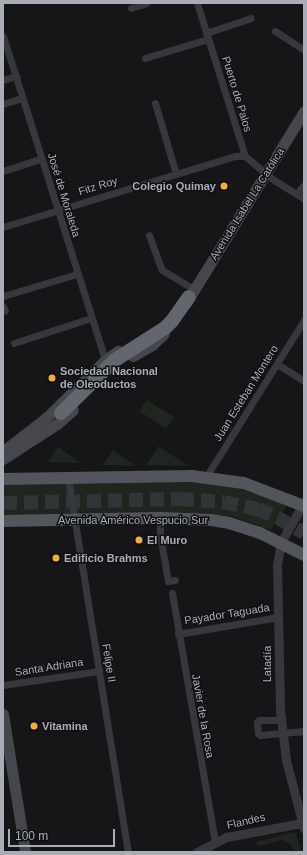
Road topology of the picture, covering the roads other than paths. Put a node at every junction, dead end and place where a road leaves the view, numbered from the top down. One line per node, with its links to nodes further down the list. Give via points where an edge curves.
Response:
1 (146, 3): 3 (street)
2 (197, 3): 7 (street, Puerto de Palos)
3 (131, 8)
4 (251, 18): 7 (street)
5 (274, 31): 8 (street)
6 (3, 36): 10 (street, José de Moraleda)
7 (207, 36): 9 (street); 16 (street, Puerto de Palos)
8 (304, 50)
9 (145, 58)
10 (16, 76): 11 (street); 12 (street, José de Moraleda)
11 (3, 80)
12 (22, 98): 14 (street); 17 (street, José de Moraleda)
13 (155, 103): 20 (street)
14 (3, 104)
15 (304, 111): 19 (main road, Avenida Isabel La Católica)
16 (244, 156): 19 (street); 20 (street, Fitz Roy, via 235,156)
17 (41, 159): 18 (street); 24 (street, José de Moraleda)
18 (3, 171)
19 (265, 173): 22 (street); 28 (main road, Avenida Isabel La Católica)
20 (176, 174): 24 (street, Fitz Roy)
21 (304, 185): 22 (street)
22 (296, 194): 23 (street)
23 (304, 199)
24 (57, 210): 25 (street, Fitz Roy); 27 (street, José de Moraleda)
25 (3, 227)
26 (149, 236): 28 (street, via 162,270)
27 (77, 274): 29 (street); 30 (street, José de Moraleda)
28 (192, 293): 33 (main road, Avenida Isabel La Católica, via 162,326); 36 (highway, via 165,328 115,360); 38 (main road, Avenida Isabel La Católica, via 174,324 163,336 114,368 57,424)
29 (3, 296)
30 (91, 318): 32 (street); 33 (street, José de Moraleda)
31 (304, 320): 34 (street, Juan Esteban Montero)
32 (14, 343)
33 (105, 360): 37 (main road, Avenida Isabel La Católica, via 51,414)
34 (277, 364): 35 (street); 39 (street, Juan Esteban Montero)
35 (304, 381)
36 (61, 413)
37 (3, 451)
38 (3, 459)
39 (206, 477): 40 (main road); 42 (main road, via 244,483)
40 (68, 478): 41 (main road); 44 (street, Felipe II)
41 (3, 479)
42 (303, 504): 46 (street, Latadía)
43 (160, 518): 44 (main road, Avenida Américo Vespucio Sur); 46 (main road, Avenida Américo Vespucio Sur, via 229,523); 48 (street, via 160,535 168,581)
44 (75, 519): 45 (main road, Avenida Américo Vespucio Sur); 52 (street, Felipe II)
45 (3, 521)
46 (281, 542): 47 (main road, Avenida Américo Vespucio Sur); 50 (street, Latadía, via 277,564)
47 (304, 555)
48 (175, 580)
49 (172, 593): 51 (street, Javier de la Rosa)
50 (279, 617): 51 (street, Payador Taguada); 55 (street, Latadía)
51 (178, 634): 60 (street, Javier de la Rosa)
52 (99, 671): 53 (street, Santa Adriana); 62 (street, Felipe II)
53 (3, 685)
54 (3, 714): 58 (main road)
55 (281, 720): 57 (street, Latadía); 57 (street, via 259,720 258,733 260,735)
56 (304, 731): 57 (street)
57 (283, 732): 59 (street, Latadía, via 286,760)
58 (7, 768): 61 (main road)
59 (303, 826): 60 (street, Flandes, via 243,833)
60 (215, 842): 63 (street, Flandes)
61 (25, 852)
62 (128, 852)
63 (197, 852)

